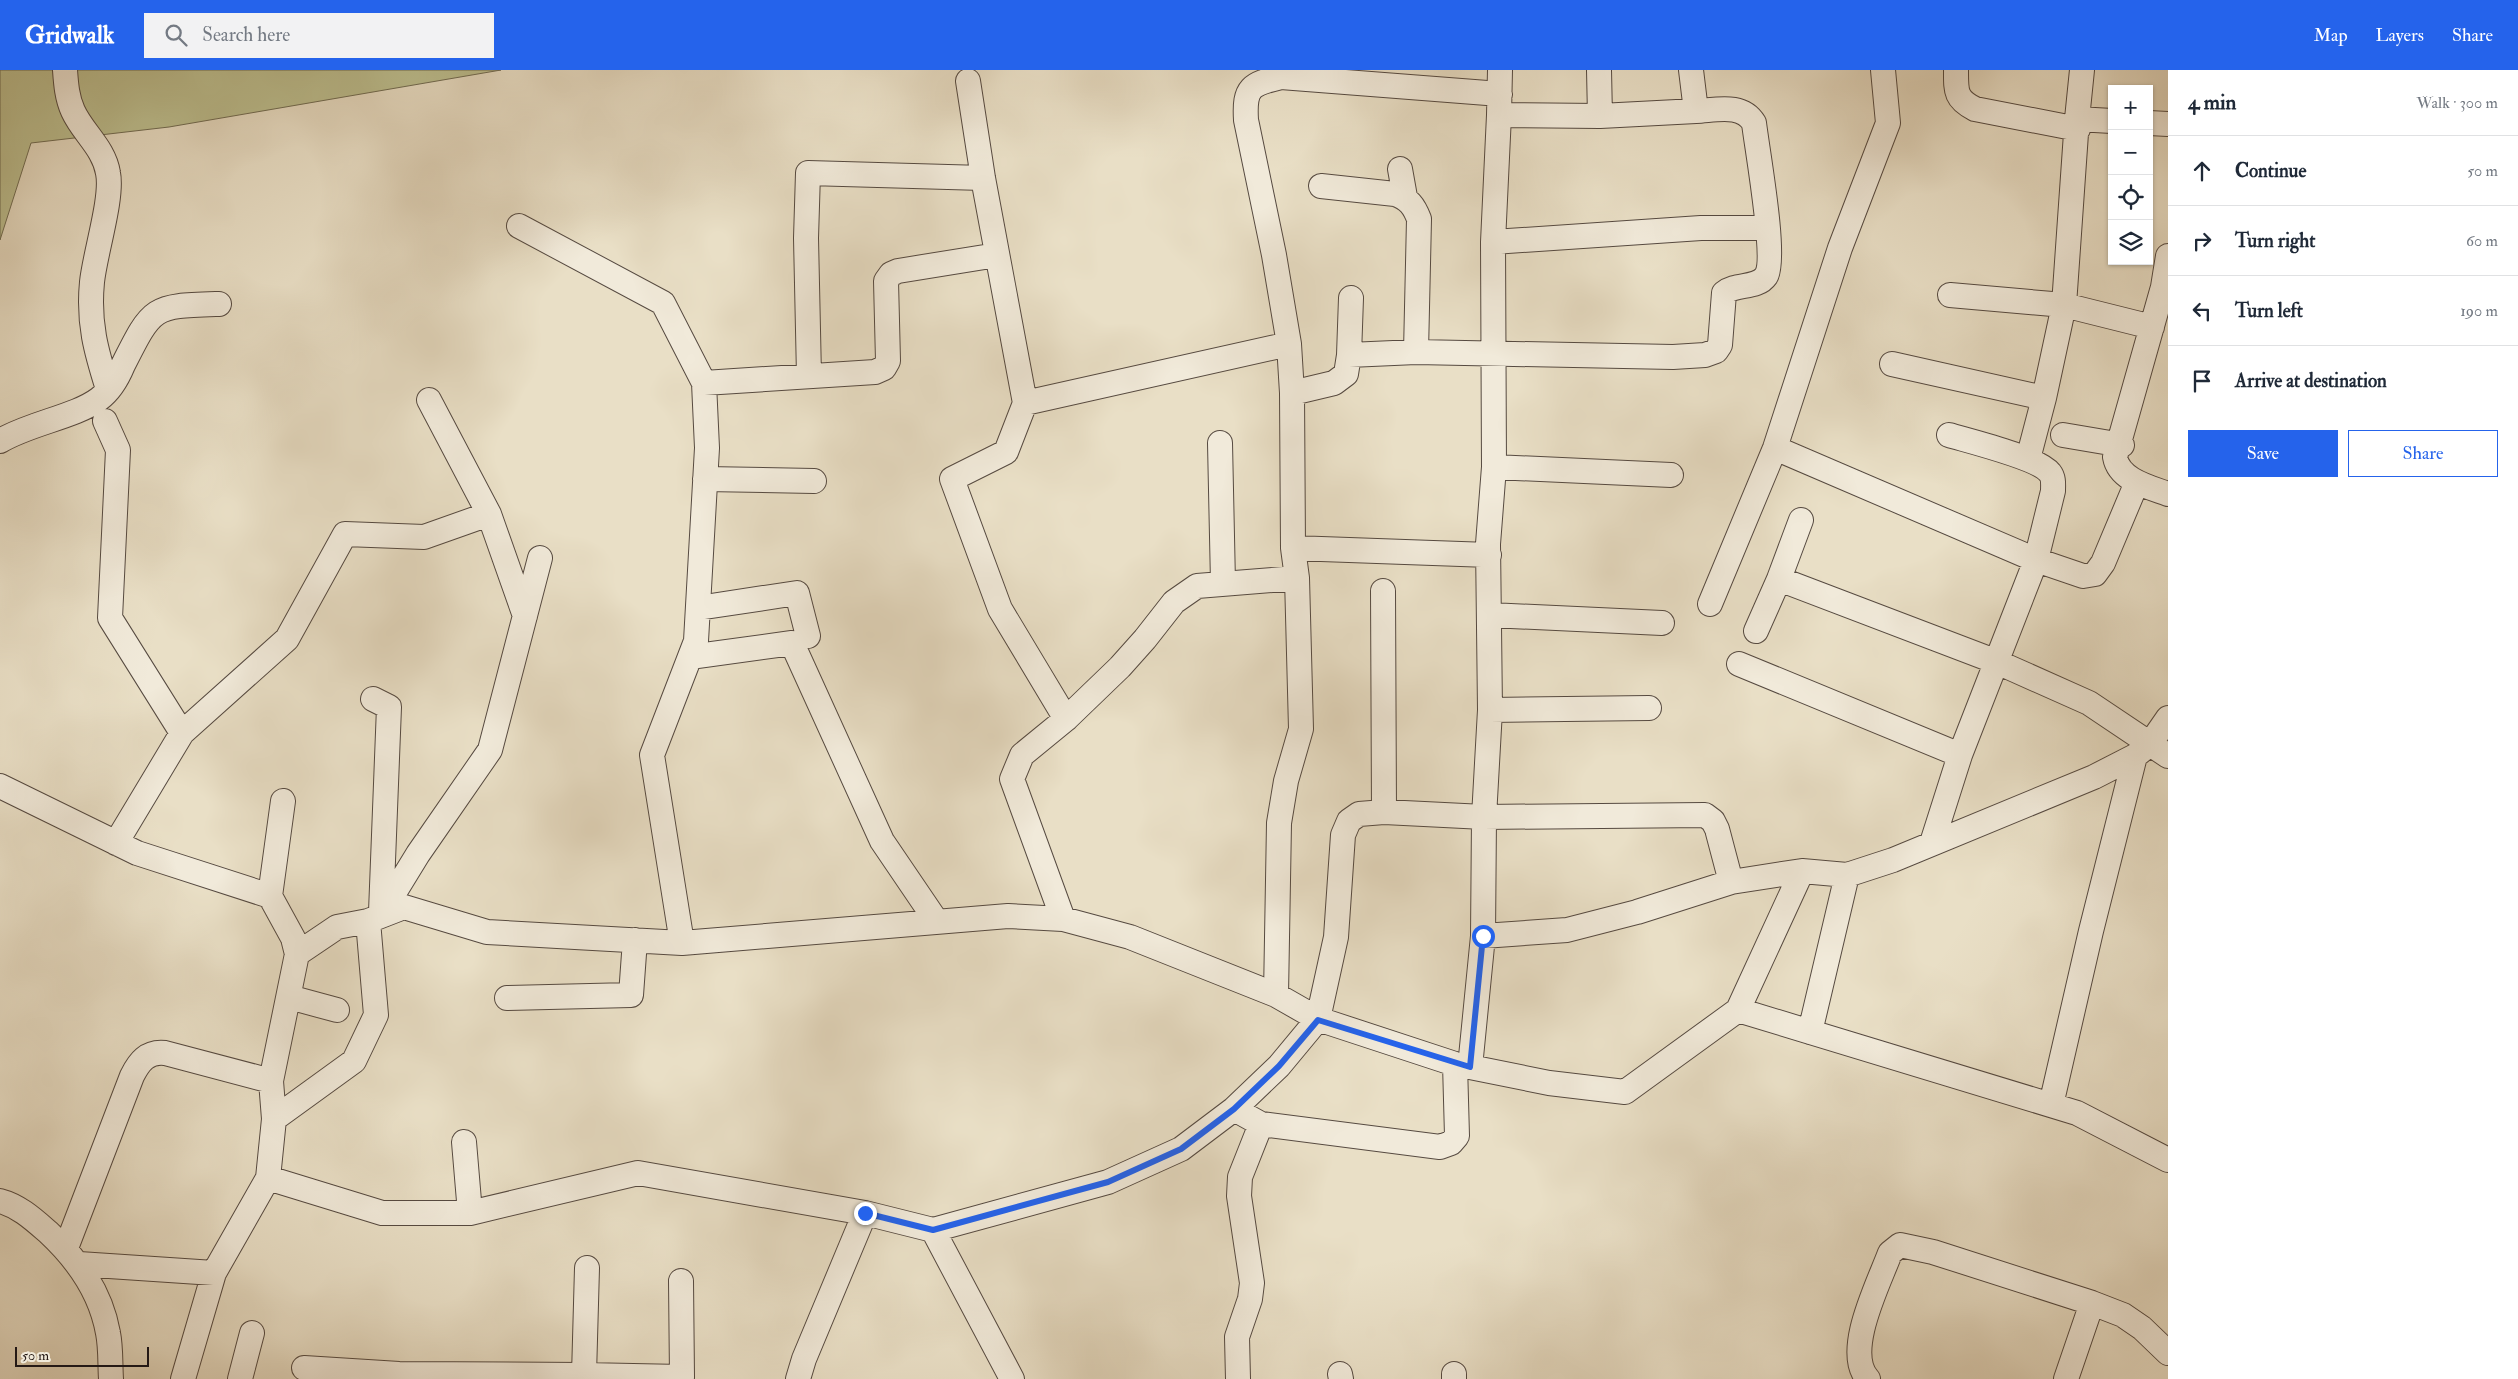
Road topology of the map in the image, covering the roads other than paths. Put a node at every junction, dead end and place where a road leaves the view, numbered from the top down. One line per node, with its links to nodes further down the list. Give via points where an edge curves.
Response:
1 (65, 70): 38 (street, via 72,110 103,156 109,174 92,281 91,311 93,339)
2 (1500, 70): 10 (street)
3 (1599, 70): 12 (street)
4 (1691, 70): 11 (street)
5 (1883, 70): 49 (street, via 1888,124 1840,248)
6 (1956, 70): 15 (street, via 1958,96 1975,109)
7 (2082, 70): 15 (street)
8 (1250, 80): 10 (street, via 1260,82 1282,77); 31 (street, via 1245,102 1246,120)
9 (968, 81): 18 (street)
10 (1500, 105): 12 (street); 23 (street)
11 (1696, 111): 12 (street); 22 (street, via 1737,109 1749,115 1754,123)
12 (1600, 116)
13 (2108, 121): 15 (street)
14 (2153, 123): 16 (street)
15 (2078, 124): 29 (street)
16 (2168, 124)
17 (1400, 170): 20 (street)
18 (982, 178): 24 (street); 36 (street, via 808,173)
19 (1321, 186): 20 (street)
20 (1405, 197): 32 (street, via 1413,204 1419,219)
21 (519, 226): 37 (street, via 663,303)
22 (1767, 228): 23 (street, via 1701,228); 33 (street, via 1769,263 1766,276 1758,283 1732,287 1724,293 1720,344 1716,351 1673,357)
23 (1493, 242): 33 (street)
24 (997, 255): 36 (street, via 891,274 886,281 888,361 884,368 875,372); 42 (street)
25 (2168, 256): 30 (street, via 2164,287)
26 (1950, 295): 29 (street)
27 (1351, 298): 34 (street)
28 (219, 304): 38 (street, via 171,305 154,313 139,333 116,381)
29 (2064, 305): 30 (street); 40 (street)
30 (2152, 327): 48 (street)
31 (1289, 344): 39 (street); 42 (street)
32 (1416, 352): 33 (street); 34 (street)
33 (1495, 353): 51 (street)
34 (1349, 355): 39 (street, via 1346,374 1334,383)
35 (1892, 364): 40 (street)
36 (809, 376): 37 (street)
37 (704, 383): 53 (street)
38 (108, 390): 46 (street, via 100,399 79,409 17,430)
39 (1292, 393): 60 (street)
40 (2044, 398): 50 (street)
41 (429, 400): 57 (street)
42 (1024, 403): 81 (street, via 1006,452 952,479 1000,609)
43 (104, 421): 82 (street, via 118,450 110,618)
44 (1949, 435): 50 (street)
45 (2063, 435): 48 (street)
46 (0, 440)
47 (1220, 443): 65 (street)
48 (2121, 444): 55 (street, via 2115,457 2116,466)
49 (1775, 448): 62 (street); 67 (street)
50 (2028, 460): 62 (street, via 2050,473 2054,482)
51 (1494, 467): 52 (street); 59 (street)
52 (1671, 475)
53 (705, 479): 54 (street); 68 (street)
54 (814, 481)
55 (2137, 482): 56 (street); 62 (street, via 2103,563 2095,574 2083,576)
56 (2168, 494)
57 (489, 514): 70 (street); 82 (street, via 424,537 345,534 286,639)
58 (1802, 520): 64 (street)
59 (1489, 542): 60 (street); 69 (street)
60 (1293, 548): 63 (street)
61 (540, 558): 70 (street)
62 (2036, 560): 75 (street)
63 (1297, 578): 65 (street); 102 (street, via 1301,729 1286,781 1279,823)
64 (1779, 579): 72 (street); 75 (street)
65 (1223, 583): 81 (street, via 1197,586 1174,602 1145,639)
66 (1383, 591): 87 (street)
67 (1710, 604)
68 (698, 608): 73 (street, via 797,594); 74 (street, via 696,641)
69 (1490, 615): 71 (street); 79 (street)
70 (525, 616): 95 (street, via 490,750)
71 (1662, 623)
72 (1756, 630)
73 (808, 636)
74 (690, 656): 97 (street, via 792,643 882,841); 100 (street, via 652,755)
75 (1998, 662): 83 (street, via 2088,703); 84 (street)
76 (1739, 664): 84 (street)
77 (373, 699): 95 (street, via 389,707)
78 (1649, 708): 79 (street)
79 (1490, 710): 88 (street)
80 (2168, 718): 83 (street)
81 (1066, 719): 96 (street, via 1022,755 1012,779)
82 (182, 733): 89 (street)
83 (2151, 752): 90 (street); 111 (street, via 2091,931)
84 (1960, 755): 90 (street)
85 (0, 786): 89 (street)
86 (283, 801): 94 (street)
87 (1384, 812): 88 (street); 107 (street, via 1359,814 1349,821 1343,835 1336,937)
88 (1484, 817): 93 (street, via 1705,815 1717,829); 98 (street)
89 (116, 843): 94 (street, via 137,853)
90 (1932, 843): 92 (street, via 1893,860)
91 (1802, 871): 92 (street); 93 (street); 106 (street)
92 (1847, 874): 108 (street)
93 (1731, 882): 98 (street, via 1567,930)
94 (270, 896): 101 (street, via 293,938)
95 (374, 919): 99 (street, via 404,907 486,932); 101 (street, via 337,927); 113 (street, via 376,1015 354,1061)
96 (1063, 919): 97 (street, via 1008,916); 102 (street, via 1130,938)
97 (936, 922): 100 (street)
98 (1483, 936): 109 (street)
99 (635, 940): 100 (street); 104 (street, via 631,995)
100 (682, 942)
101 (297, 954): 103 (street)
102 (1276, 995): 107 (street)
103 (289, 997): 105 (street); 110 (street)
104 (507, 998)
105 (337, 1010)
106 (1738, 1010): 108 (street); 109 (street, via 1625,1092 1549,1083)
107 (1318, 1020): 109 (street); 112 (street, via 1279,1066)
108 (1810, 1032): 111 (street)
109 (1463, 1065): 114 (street, via 1457,1136 1451,1143 1440,1147)
110 (271, 1082): 113 (street); 122 (street, via 165,1053 156,1052 138,1063)
111 (2051, 1105): 116 (street, via 2076,1113)
112 (1234, 1109): 114 (street); 121 (street, via 1181,1149 1108,1182)
113 (274, 1119): 117 (street)
114 (1261, 1124): 137 (street, via 1240,1177 1239,1196 1252,1283 1237,1337)
115 (464, 1142): 119 (street)
116 (2168, 1160)
117 (268, 1178): 119 (street, via 382,1213); 124 (street)
118 (0, 1201): 122 (street, via 12,1204 32,1218)
119 (470, 1213): 120 (street, via 638,1173)
120 (865, 1213): 121 (street); 135 (street)
121 (933, 1230): 136 (street)
122 (72, 1256): 124 (street); 132 (street, via 98,1303 108,1332)
123 (587, 1268): 130 (street)
124 (214, 1273): 133 (street)
125 (681, 1281): 130 (street, via 692,1377)
126 (2092, 1303): 128 (street, via 2123,1315); 138 (street, via 1933,1252 1900,1246 1890,1253 1860,1335 1858,1357 1862,1373); 139 (street)
127 (252, 1333): 134 (street)
128 (2168, 1353)
129 (304, 1368): 131 (street)
130 (584, 1375): 131 (street)
131 (399, 1376)
132 (111, 1379)
133 (183, 1379)
134 (240, 1379)
135 (798, 1379)
136 (1012, 1379)
137 (1238, 1379)
138 (1868, 1379)
139 (2066, 1379)

